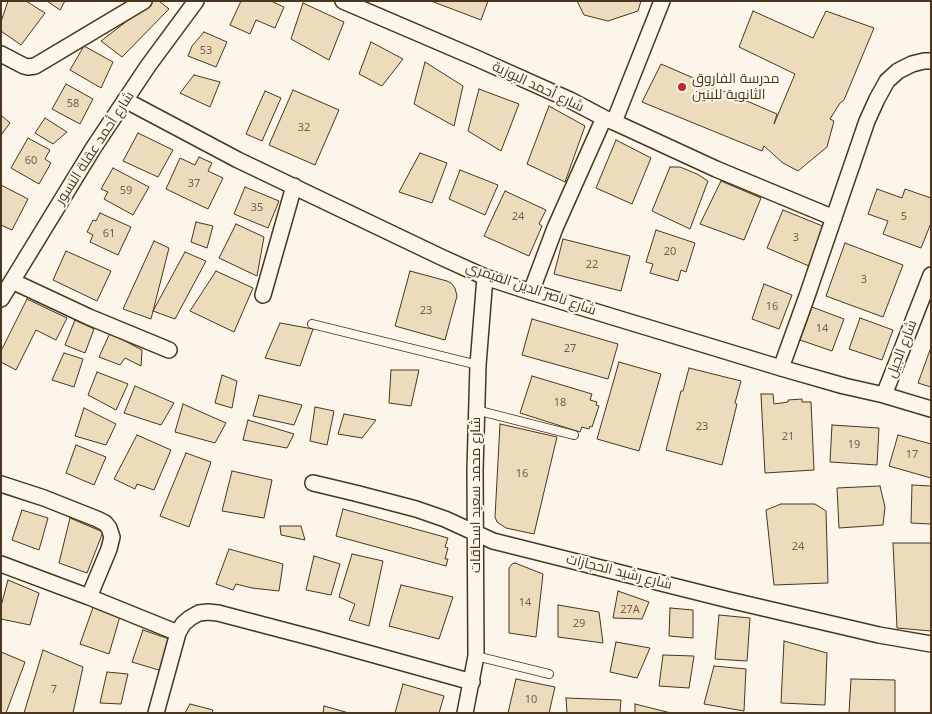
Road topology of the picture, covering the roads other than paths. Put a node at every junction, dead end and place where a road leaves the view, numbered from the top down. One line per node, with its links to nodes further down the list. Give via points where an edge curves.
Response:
1 (144, 1): 5 (street, via 36,66 28,68)
2 (196, 1): 7 (street, شارع أحمد عقلة النسور)
3 (343, 1): 8 (street, شارع أحمد البوزية)
4 (662, 1): 8 (street)
5 (1, 54)
6 (931, 61): 10 (street, via 912,64 887,81 867,121)
7 (126, 100): 9 (street, شارع ناصر الدين القيمري); 13 (street, شارع أحمد عقلة النسور)
8 (609, 120): 10 (street, شارع أحمد البوزية); 14 (street, via 556,228)
9 (294, 186): 12 (street, شارع ناصر الدين القيمري); 15 (street)
10 (834, 218): 20 (street)
11 (931, 275): 21 (street, شارع الجيل)
12 (485, 277): 14 (street, شارع ناصر الدين القيمري); 19 (street, شارع محمد سعيد اسحاقات)
13 (12, 281): 16 (street, شارع أحمد عقلة النسور); 18 (street)
14 (531, 292): 20 (street, شارع ناصر الدين القيمري)
15 (263, 295)
16 (1, 299)
17 (312, 324): 19 (lane)
18 (169, 350)
19 (478, 366): 23 (street, شارع محمد سعيد اسحاقات)
20 (781, 368): 21 (street, شارع ناصر الدين القيمري)
21 (884, 396): 22 (street, شارع ناصر الدين القيمري)
22 (931, 409)
23 (476, 410): 24 (lane); 27 (street, شارع محمد سعيد اسحاقات)
24 (574, 435)
25 (313, 483): 27 (street, شارع رشيد الحجازات, via 445,519)
26 (1, 484): 29 (street, via 97,519 109,528 112,536 109,549)
27 (475, 534): 31 (street, شارع رشيد الحجازات, via 729,600); 32 (street, شارع محمد سعيد اسحاقات)
28 (1, 564): 29 (street)
29 (89, 597): 30 (street)
30 (178, 633): 34 (street, via 183,624 199,613 218,613); 35 (street)
31 (931, 644)
32 (476, 656): 33 (lane); 34 (street, شارع محمد سعيد اسحاقات)
33 (549, 674)
34 (472, 682): 36 (street, شارع محمد سعيد اسحاقات)
35 (156, 713)
36 (465, 713)

